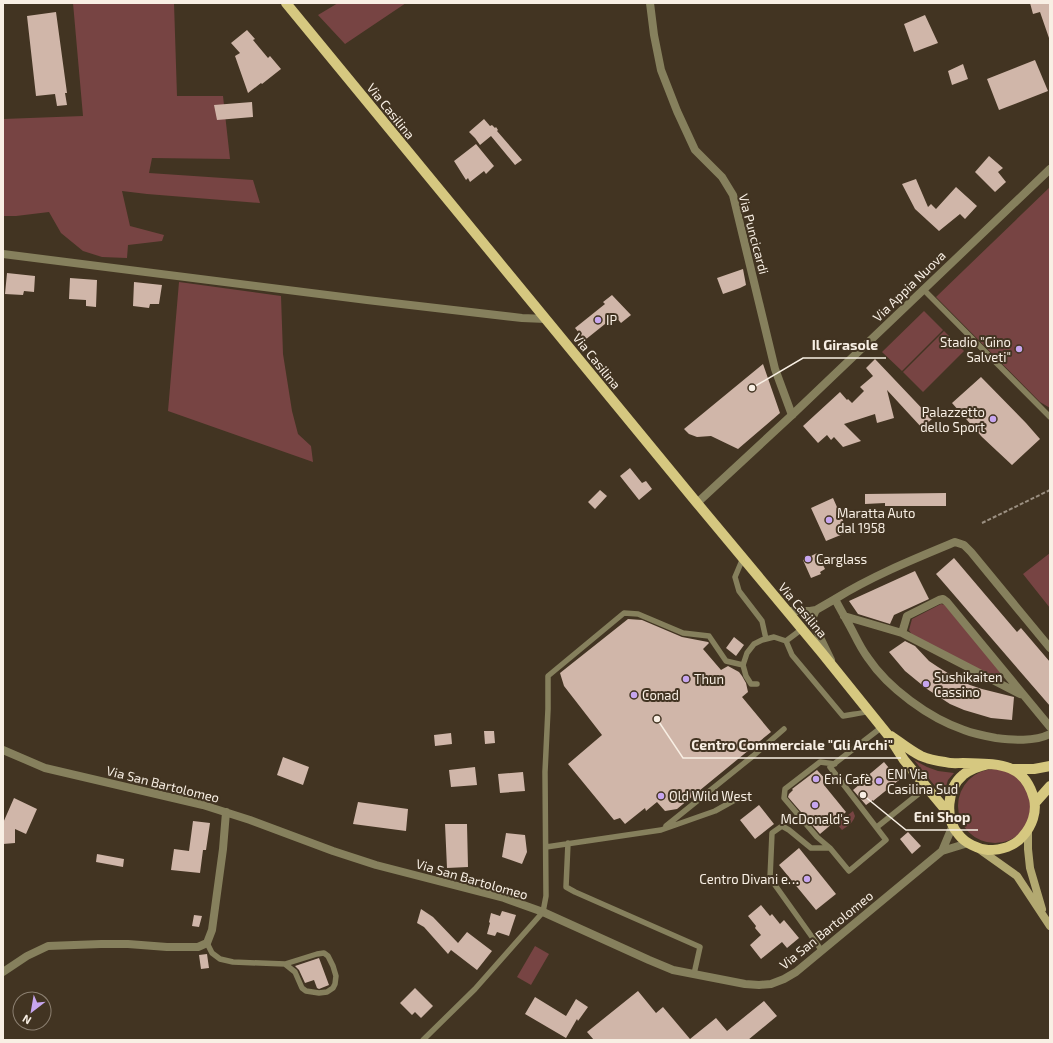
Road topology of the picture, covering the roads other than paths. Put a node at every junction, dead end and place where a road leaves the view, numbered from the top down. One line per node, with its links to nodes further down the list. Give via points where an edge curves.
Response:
1 (286, 3): 6 (main road, Via Casilina)
2 (650, 3): 7 (street, Via Puncicardi, via 661,70 676,111 695,150 722,177 733,195 775,369)
3 (1050, 169): 5 (street, Via Appia Nuova)
4 (3, 254): 6 (street, via 367,300)
5 (923, 288): 7 (street, Via Appia Nuova); 8 (lane)
6 (546, 319): 9 (main road, Via Casilina)
7 (792, 415): 9 (street, Via Appia Nuova)
8 (1050, 417)
9 (697, 503): 10 (main road, Via Casilina)
10 (743, 558): 13 (main road, Via Casilina); 17 (lane, via 735,577 739,591 762,621)
11 (834, 600): 12 (street); 14 (street); 19 (street, via 925,554 955,542 964,545 971,552)
12 (816, 610): 13 (street); 21 (street, via 812,619)
13 (787, 611): 15 (main road, Via Casilina)
14 (844, 616): 16 (street); 28 (street, via 868,658 883,676 906,697 932,714 964,731 1008,740 1028,740)
15 (802, 628): 18 (lane); 21 (main road, Via Casilina)
16 (902, 633): 23 (street); 23 (street, via 907,616 943,599)
17 (766, 639): 18 (lane, via 774,637); 20 (lane, via 754,644)
18 (786, 641): 24 (lane, via 792,655 843,716)
19 (1050, 648)
20 (742, 664): 22 (lane, via 751,684); 47 (lane, via 726,661 709,636 683,633 638,614 624,613 548,676)
21 (838, 673): 24 (main road, Via Casilina)
22 (757, 684)
23 (1025, 696): 26 (street)
24 (869, 712): 25 (main road, Via Casilina)
25 (882, 727): 29 (main road, Via Casilina); 32 (lane)
26 (1050, 727)
27 (784, 729): 43 (lane)
28 (1050, 734)
29 (888, 735): 31 (main road, Via Casilina, via 922,756 946,763); 36 (main road, Via Casilina, via 904,760)
30 (3, 750): 39 (street, Via San Bartolomeo, via 46,768)
31 (988, 764): 34 (main road, Via Casilina); 40 (main road, Via Casilina, via 962,775 954,786 949,800)
32 (833, 765): 42 (lane); 48 (lane, via 820,762 785,789 784,798 817,837)
33 (1050, 766): 34 (main road, Via Casilina)
34 (1013, 769): 38 (main road, via 1024,778)
35 (1050, 786): 38 (main road)
36 (927, 787): 40 (main road, Via Casilina); 42 (lane)
37 (742, 796): 43 (lane, via 715,811)
38 (1035, 803): 44 (main road, via 1034,817)
39 (226, 812): 50 (street, Via San Bartolomeo, via 376,865 504,898); 53 (street, via 212,930)
40 (949, 814): 41 (main road, Via Casilina)
41 (953, 826): 46 (main road, Via Casilina, via 958,835); 49 (street)
42 (876, 827): 48 (lane, via 886,840 849,871)
43 (661, 830): 45 (lane)
44 (1028, 830): 46 (main road, via 1010,846 998,850 986,850); 51 (main road, via 1030,868)
45 (568, 844): 47 (lane); 57 (lane, via 566,888 700,947)
46 (972, 845): 49 (street); 51 (main road, via 1017,876)
47 (546, 847): 50 (lane, via 546,896)
48 (830, 848): 54 (lane, via 811,848 782,826 772,833 770,878)
49 (942, 851): 54 (street, Via San Bartolomeo)
50 (543, 912): 57 (street, Via San Bartolomeo, via 655,963); 58 (lane, via 475,989)
51 (1045, 918): 52 (main road)
52 (1050, 926)
53 (207, 943): 55 (lane, via 212,953 220,959); 56 (street, via 198,947 128,944 48,946)
54 (822, 951): 57 (street, Via San Bartolomeo, via 796,972 771,984 745,984)
55 (285, 964): 55 (lane, via 295,972 306,991 327,992 336,984 333,966 324,953)
56 (3, 972)
57 (694, 974)
58 (423, 1040)

